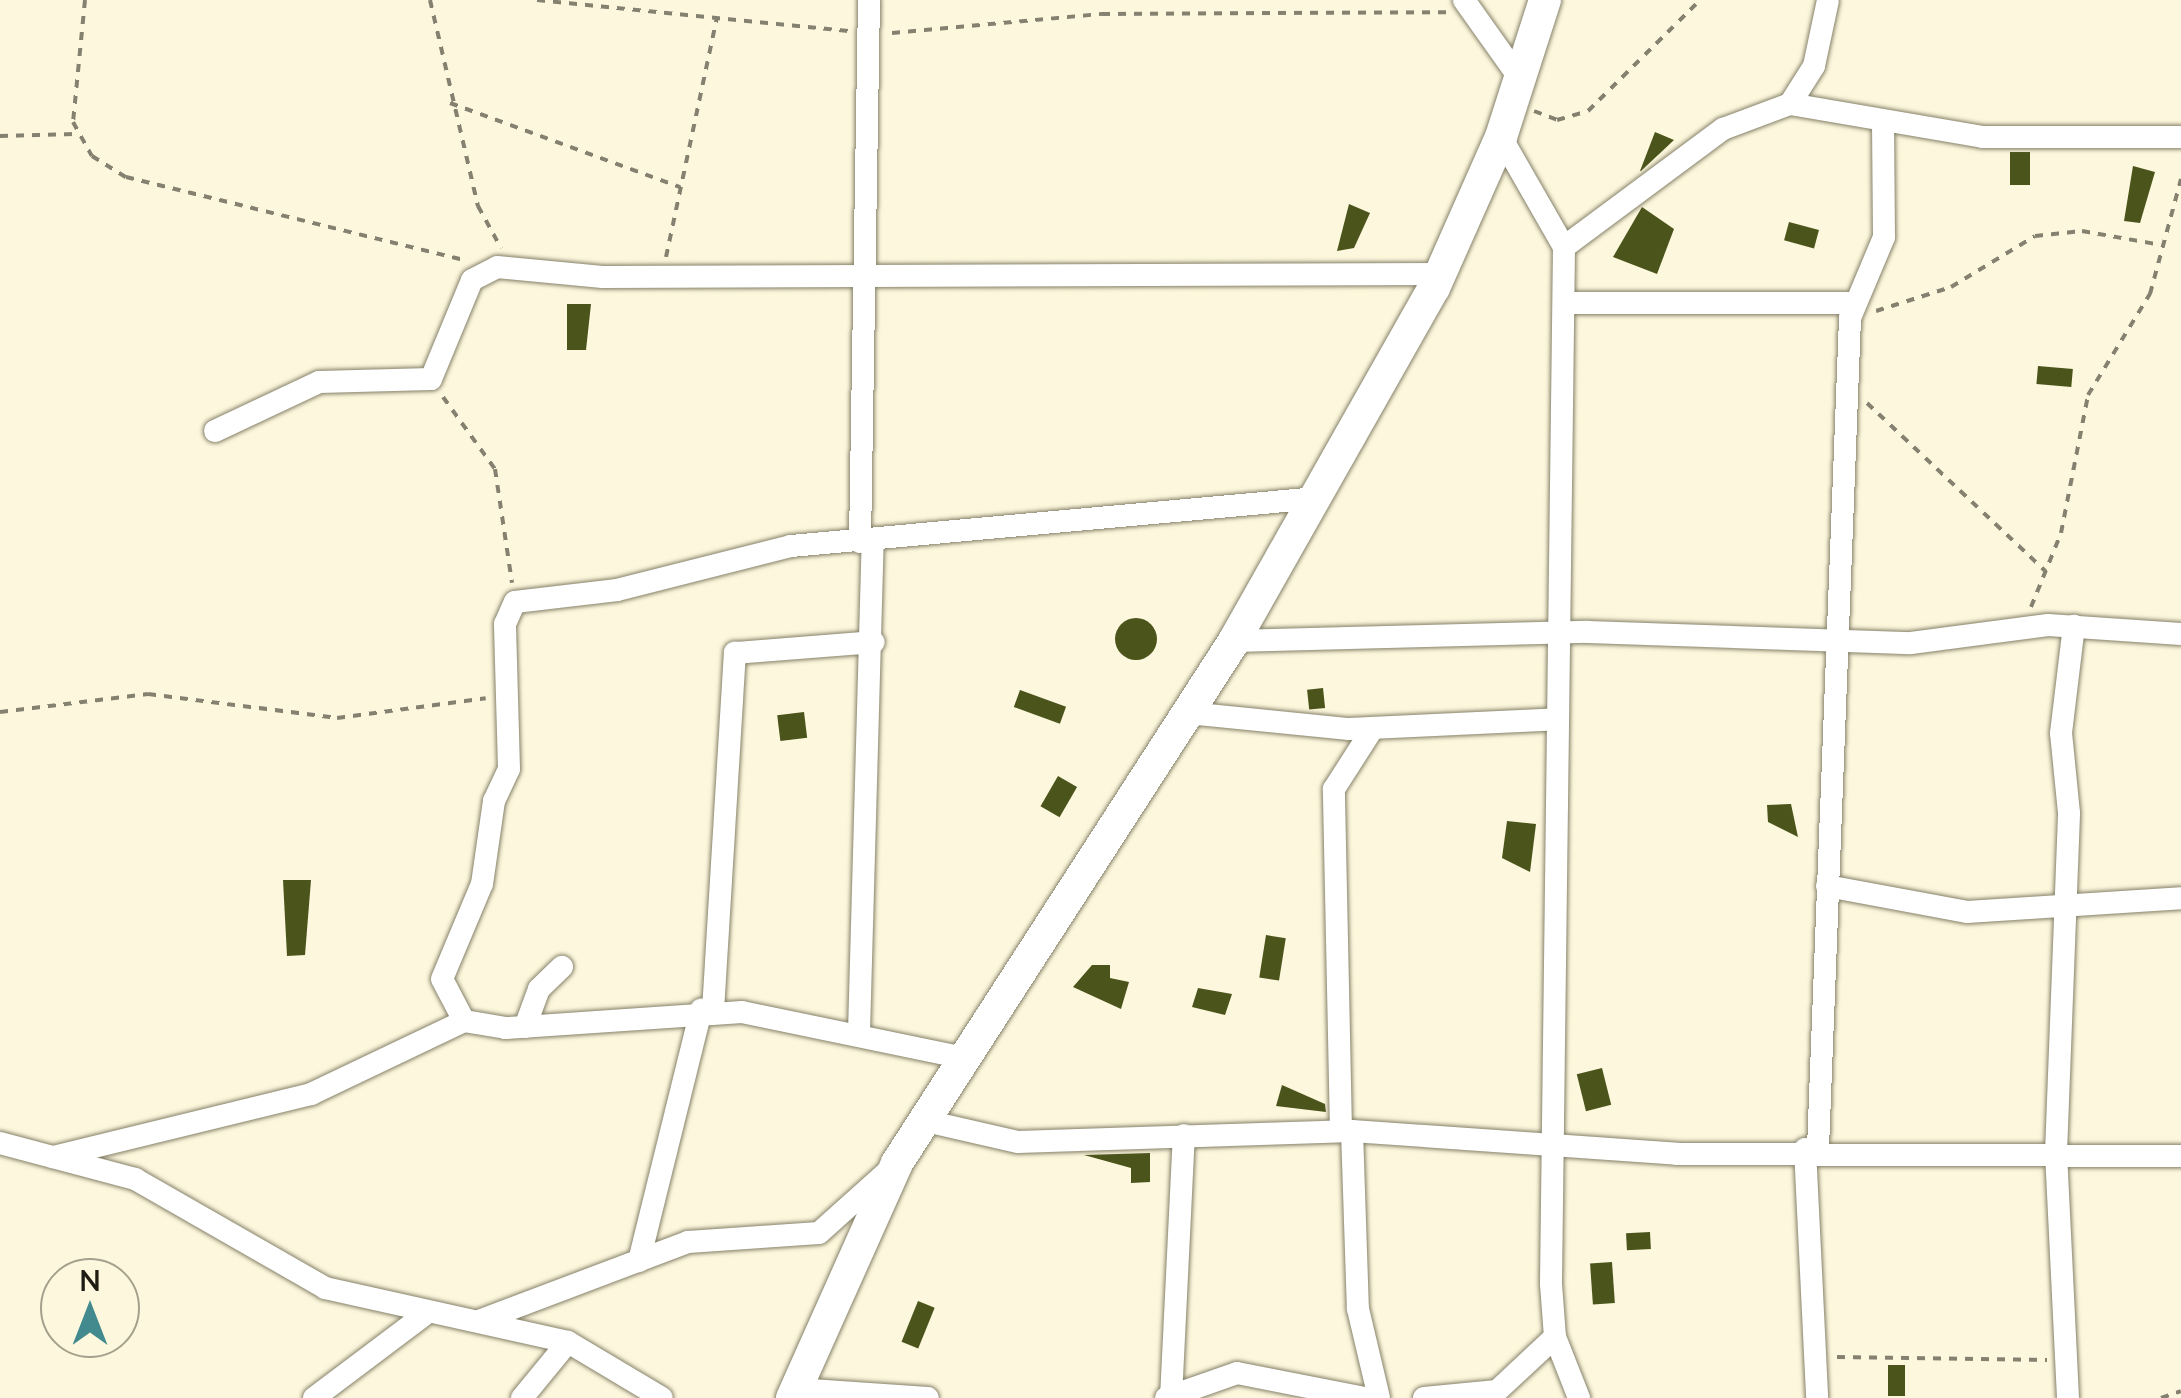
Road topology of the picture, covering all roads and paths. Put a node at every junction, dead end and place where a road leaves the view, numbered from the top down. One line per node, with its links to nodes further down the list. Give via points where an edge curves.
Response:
1 (84, 0): 15 (path)
2 (430, 0): 12 (path)
3 (538, 0): 9 (path)
4 (869, 0): 10 (street)
5 (1545, 0): 11 (main road)
6 (1700, 0): 11 (path, via 1658,50 1574,120)
7 (1828, 0): 13 (street, via 1814,66)
8 (1468, 5): 10 (path, via 1256,20 1102,14); 11 (street)
9 (718, 18): 10 (path); 20 (path)
10 (872, 35): 26 (street)
11 (1515, 89): 17 (main road)
12 (450, 103): 20 (path); 23 (path)
13 (1790, 104): 14 (street); 22 (street, via 1723,129)
14 (1883, 121): 18 (street, via 2020,140); 28 (street, via 1884,237)
15 (75, 134): 16 (path); 23 (path, via 126,178 279,208 384,247)
16 (0, 136)
17 (1501, 137): 22 (street); 25 (main road)
18 (2181, 137)
19 (2181, 178): 21 (path)
20 (681, 187): 24 (path)
21 (2161, 244): 28 (path, via 2082,231 2036,236 1951,287); 34 (path, via 2150,294 2088,395 2076,478)
22 (1564, 247): 27 (street)
23 (502, 268): 24 (street); 29 (street, via 472,280)
24 (664, 274): 26 (street)
25 (1440, 274): 26 (street); 32 (main road)
26 (866, 278): 33 (street)
27 (1564, 302): 28 (street); 38 (street)
28 (1851, 310): 30 (street)
29 (432, 379): 31 (street, via 319,382); 35 (path, via 495,469)
30 (1849, 385): 34 (path); 40 (street)
31 (216, 431)
32 (1317, 498): 33 (street); 41 (main road)
33 (867, 542): 35 (street, via 742,552 617,590); 42 (street)
34 (2045, 571): 37 (path)
35 (515, 602): 43 (street, via 505,624)
36 (2074, 626): 37 (street); 39 (street); 50 (street, via 2061,733 2069,813)
37 (2025, 628): 40 (street, via 1911,644)
38 (1558, 632): 40 (street); 41 (street); 46 (street)
39 (2181, 634)
40 (1835, 640): 48 (street)
41 (1234, 641): 45 (main road)
42 (874, 642): 52 (street, via 735,654); 55 (street)
43 (506, 696): 44 (path, via 338,718 148,694); 53 (street, via 509,769 494,801 482,884 442,979)
44 (0, 712)
45 (1188, 713): 47 (street); 56 (main road)
46 (1558, 718): 47 (street); 61 (street)
47 (1373, 728): 58 (street, via 1334,789)
48 (1827, 886): 50 (street, via 1967,912); 62 (street)
49 (2181, 898): 50 (street)
50 (2060, 913): 63 (street)
51 (562, 968): 54 (street, via 539,989)
52 (707, 1010): 54 (street); 55 (street); 67 (street)
53 (464, 1021): 54 (street); 65 (street, via 311,1094)
54 (525, 1027)
55 (859, 1032): 56 (street)
56 (964, 1058): 57 (main road)
57 (926, 1121): 59 (street, via 1018,1142); 66 (main road)
58 (1347, 1132): 59 (street); 61 (street); 82 (street, via 1358,1309)
59 (1184, 1135): 80 (street)
60 (0, 1144): 65 (street)
61 (1555, 1145): 62 (street, via 1677,1154); 70 (street)
62 (1812, 1148): 63 (street); 72 (street)
63 (2056, 1153): 64 (street); 73 (street)
64 (2181, 1156)
65 (52, 1158): 68 (street, via 135,1179 325,1288)
66 (898, 1164): 67 (street, via 819,1233 688,1242); 75 (main road)
67 (638, 1260): 69 (street)
68 (424, 1315): 69 (street); 76 (street)
69 (479, 1321): 71 (street)
70 (1555, 1337): 83 (street, via 1497,1391); 84 (street)
71 (568, 1342): 77 (street); 78 (street)
72 (1818, 1358): 73 (path); 85 (street)
73 (2066, 1360): 86 (street)
74 (2181, 1391): 87 (path)
75 (794, 1393): 79 (street)
76 (314, 1398)
77 (522, 1398)
78 (662, 1398)
79 (928, 1398)
80 (1169, 1398): 81 (street, via 1237,1374)
81 (1364, 1398)
82 (1379, 1398)
83 (1424, 1398)
84 (1580, 1398)
85 (1817, 1398)
86 (2068, 1398)
87 (2162, 1398)

